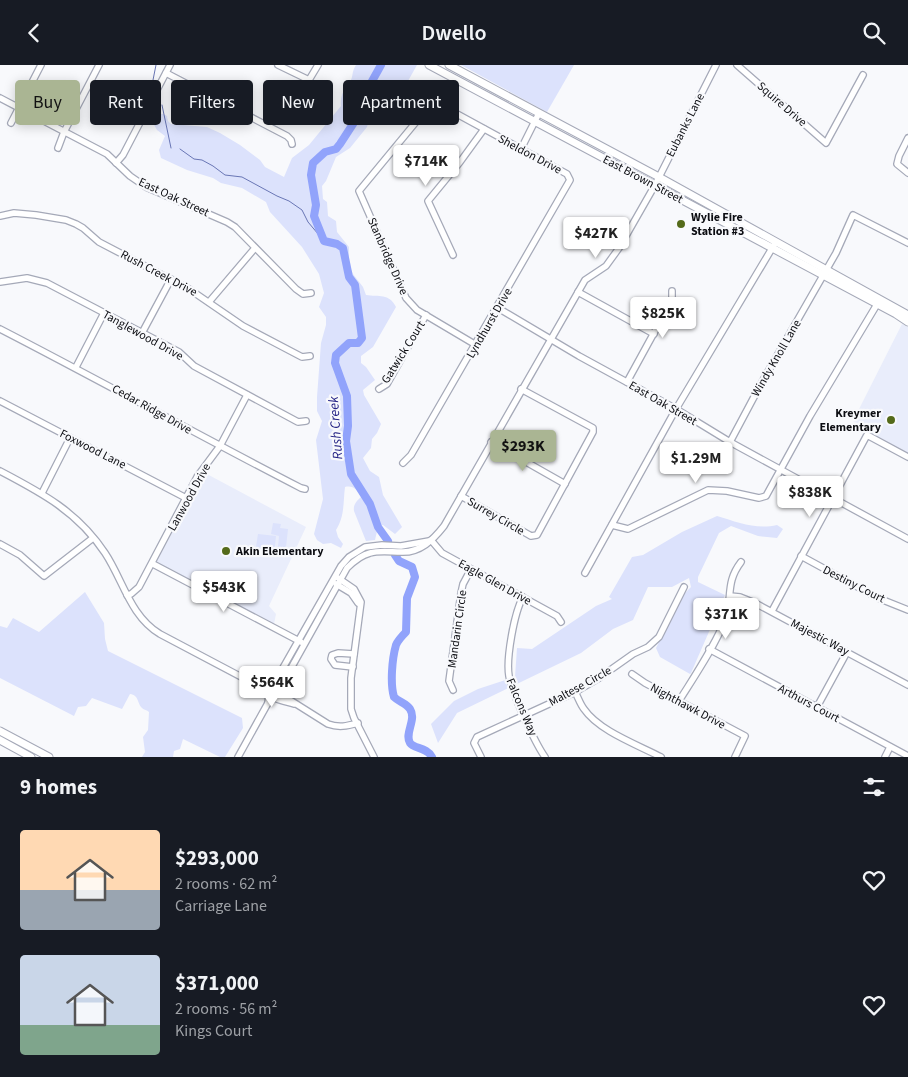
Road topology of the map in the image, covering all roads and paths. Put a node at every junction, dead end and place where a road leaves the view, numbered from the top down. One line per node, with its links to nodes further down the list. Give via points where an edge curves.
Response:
1 (41, 65): 12 (street)
2 (99, 65): 21 (street)
3 (170, 65): 10 (street)
4 (278, 65): 5 (street, via 308,80)
5 (318, 65)
6 (429, 65): 17 (main road, East Brown Street)
7 (449, 65): 15 (main road, East Brown Street)
8 (716, 65): 28 (street, Eubanks Lane)
9 (737, 65): 11 (street, Squire Drive, via 826,143)
10 (166, 73): 23 (street, via 287,136); 26 (street)
11 (863, 75)
12 (33, 80)
13 (0, 98): 14 (street, East Oak Street)
14 (15, 105)
15 (540, 113): 17 (street); 28 (main road, East Brown Street)
16 (15, 115): 18 (street)
17 (535, 121): 25 (street); 30 (main road, East Brown Street)
18 (11, 123)
19 (51, 125): 21 (street, East Oak Street)
20 (484, 129): 25 (street, Sheldon Drive); 31 (street, Sheldon Drive, via 434,102); 37 (street, via 428,201)
21 (64, 132): 24 (street); 26 (street, East Oak Street, via 107,154)
22 (908, 138): 27 (street, via 897,164)
23 (292, 144)
24 (58, 148)
25 (521, 149): 29 (street, Sheldon Drive, via 567,174)
26 (116, 163): 35 (street, East Oak Street, via 146,187 227,222)
27 (908, 173)
28 (659, 177): 30 (street, Eubanks Lane); 33 (main road, East Brown Street)
29 (570, 180): 46 (street, Lyndhurst Drive)
30 (655, 185): 36 (main road, East Brown Street); 42 (street, Eubanks Lane, via 606,266 585,280)
31 (359, 191): 48 (street, Stanbridge Drive, via 406,297)
32 (0, 216): 39 (street, Rush Creek Drive, via 21,213 66,220 83,228 99,242)
33 (776, 241): 36 (street); 38 (main road, East Brown Street)
34 (908, 243): 38 (street, Windy Knoll Lane, via 853,215)
35 (255, 247): 43 (street, East Oak Street, via 296,289 303,294); 45 (street)
36 (772, 248): 38 (main road, East Brown Street); 63 (street)
37 (453, 255)
38 (825, 272): 44 (main road, East Brown Street); 66 (street, Windy Knoll Lane)
39 (171, 279): 45 (street, Rush Creek Drive); 52 (street)
40 (0, 282): 47 (street, Tanglewood Drive, via 38,280)
41 (672, 291): 53 (street, via 672,300)
42 (578, 292): 53 (street); 54 (street, Eubanks Lane)
43 (311, 293)
44 (878, 301): 49 (main road, East Brown Street); 50 (main road, East Brown Street); 71 (street)
45 (209, 302): 56 (street, Rush Creek Drive, via 268,340 302,357)
46 (498, 307): 54 (street, East Oak Street); 55 (street, Lyndhurst Drive)
47 (104, 313): 52 (street, Tanglewood Drive); 57 (street)
48 (426, 315): 55 (street, Stanbridge Drive); 59 (street, Gatwick Court, via 386,384)
49 (908, 315)
50 (908, 322)
51 (0, 329): 57 (street, Cedar Ridge Drive)
52 (142, 333): 61 (street, Tanglewood Drive)
53 (654, 334): 58 (street)
54 (550, 339): 58 (street, East Oak Street); 60 (street, Eubanks Lane)
55 (476, 345): 70 (street, Lyndhurst Drive, via 411,455)
56 (310, 356)
57 (76, 367): 68 (street, Cedar Ridge Drive)
58 (627, 382): 63 (street, East Oak Street)
59 (379, 389)
60 (521, 389): 67 (street, Eubanks Lane); 73 (street, Surrey Circle, via 593,428)
61 (247, 395): 64 (street, Tanglewood Drive, via 298,422); 68 (street, Lanwood Drive)
62 (0, 401): 65 (street, Foxwood Lane)
63 (676, 409): 66 (street, East Oak Street); 79 (street)
64 (306, 421)
65 (70, 438): 75 (street); 77 (street, Foxwood Lane)
66 (730, 442): 71 (street, East Oak Street)
67 (491, 443): 73 (street); 76 (street, Eubanks Lane)
68 (220, 446): 74 (street, Cedar Ridge Drive); 77 (street, Lanwood Drive)
69 (908, 457): 78 (street, via 867,435)
70 (403, 463)
71 (780, 470): 78 (street, East Oak Street); 79 (street, via 766,496 759,498 708,490 628,529)
72 (0, 471): 75 (street)
73 (565, 484): 76 (street, Surrey Circle, via 534,537)
74 (305, 489)
75 (42, 493): 80 (street)
76 (462, 495): 82 (street, Eubanks Lane, via 444,527)
77 (186, 498): 86 (street, Lanwood Drive)
78 (832, 498): 81 (street, East Oak Street); 84 (street)
79 (612, 525): 88 (street)
80 (93, 537): 83 (street, via 44,576 20,555); 91 (street)
81 (908, 539)
82 (431, 540): 87 (street, Eagle Glen Drive, via 442,553); 89 (street, via 404,546 366,547 349,557 341,566)
83 (0, 544)
84 (801, 557): 94 (street); 95 (street, Destiny Court)
85 (741, 562): 92 (street, via 730,580)
86 (153, 563): 91 (street, Lanwood Drive, via 139,587); 97 (street)
87 (471, 569): 93 (street, Eagle Glen Drive); 104 (street, Mandarin Circle, via 461,593 449,681)
88 (585, 573)
89 (336, 580): 97 (street); 100 (street, via 354,589 361,602)
90 (684, 587): 105 (street, Maltese Circle, via 659,637)
91 (127, 595): 106 (street, via 138,615 157,632)
92 (730, 596): 94 (street, Majestic Way, via 748,599); 98 (street, via 724,622)
93 (522, 597): 96 (street, Eagle Glen Drive); 109 (street, Falcons Way, via 514,619 508,674)
94 (772, 611): 99 (street, Majestic Way)
95 (908, 611)
96 (562, 622)
97 (301, 642): 106 (street)
98 (709, 649): 107 (street); 108 (street, Arthurs Court)
99 (847, 652): 103 (street, Majestic Way); 108 (street)
100 (354, 654): 101 (street); 101 (street, via 338,653 330,659 335,665)
101 (353, 667): 110 (street, via 352,709)
102 (632, 674): 107 (street, Nighthawk Drive)
103 (908, 685)
104 (453, 690)
105 (575, 692): 109 (street, Maltese Circle); 120 (street, via 592,719)
106 (272, 693): 110 (street, via 336,727); 116 (street)
107 (679, 701): 121 (street, Nighthawk Drive, via 745,736)
108 (817, 707): 113 (street, Arthurs Court)
109 (524, 715): 118 (street, Maltese Circle, via 477,737 474,741); 119 (street, Falcons Way)
110 (358, 723): 117 (street)
111 (0, 731): 115 (main road)
112 (0, 741): 114 (main road)
113 (890, 747): 122 (street); 123 (street, Arthurs Court)
114 (31, 757)
115 (49, 757)
116 (238, 757)
117 (374, 757)
118 (481, 757)
119 (546, 757)
120 (661, 757)
121 (735, 757)
122 (885, 757)
123 (908, 757)

